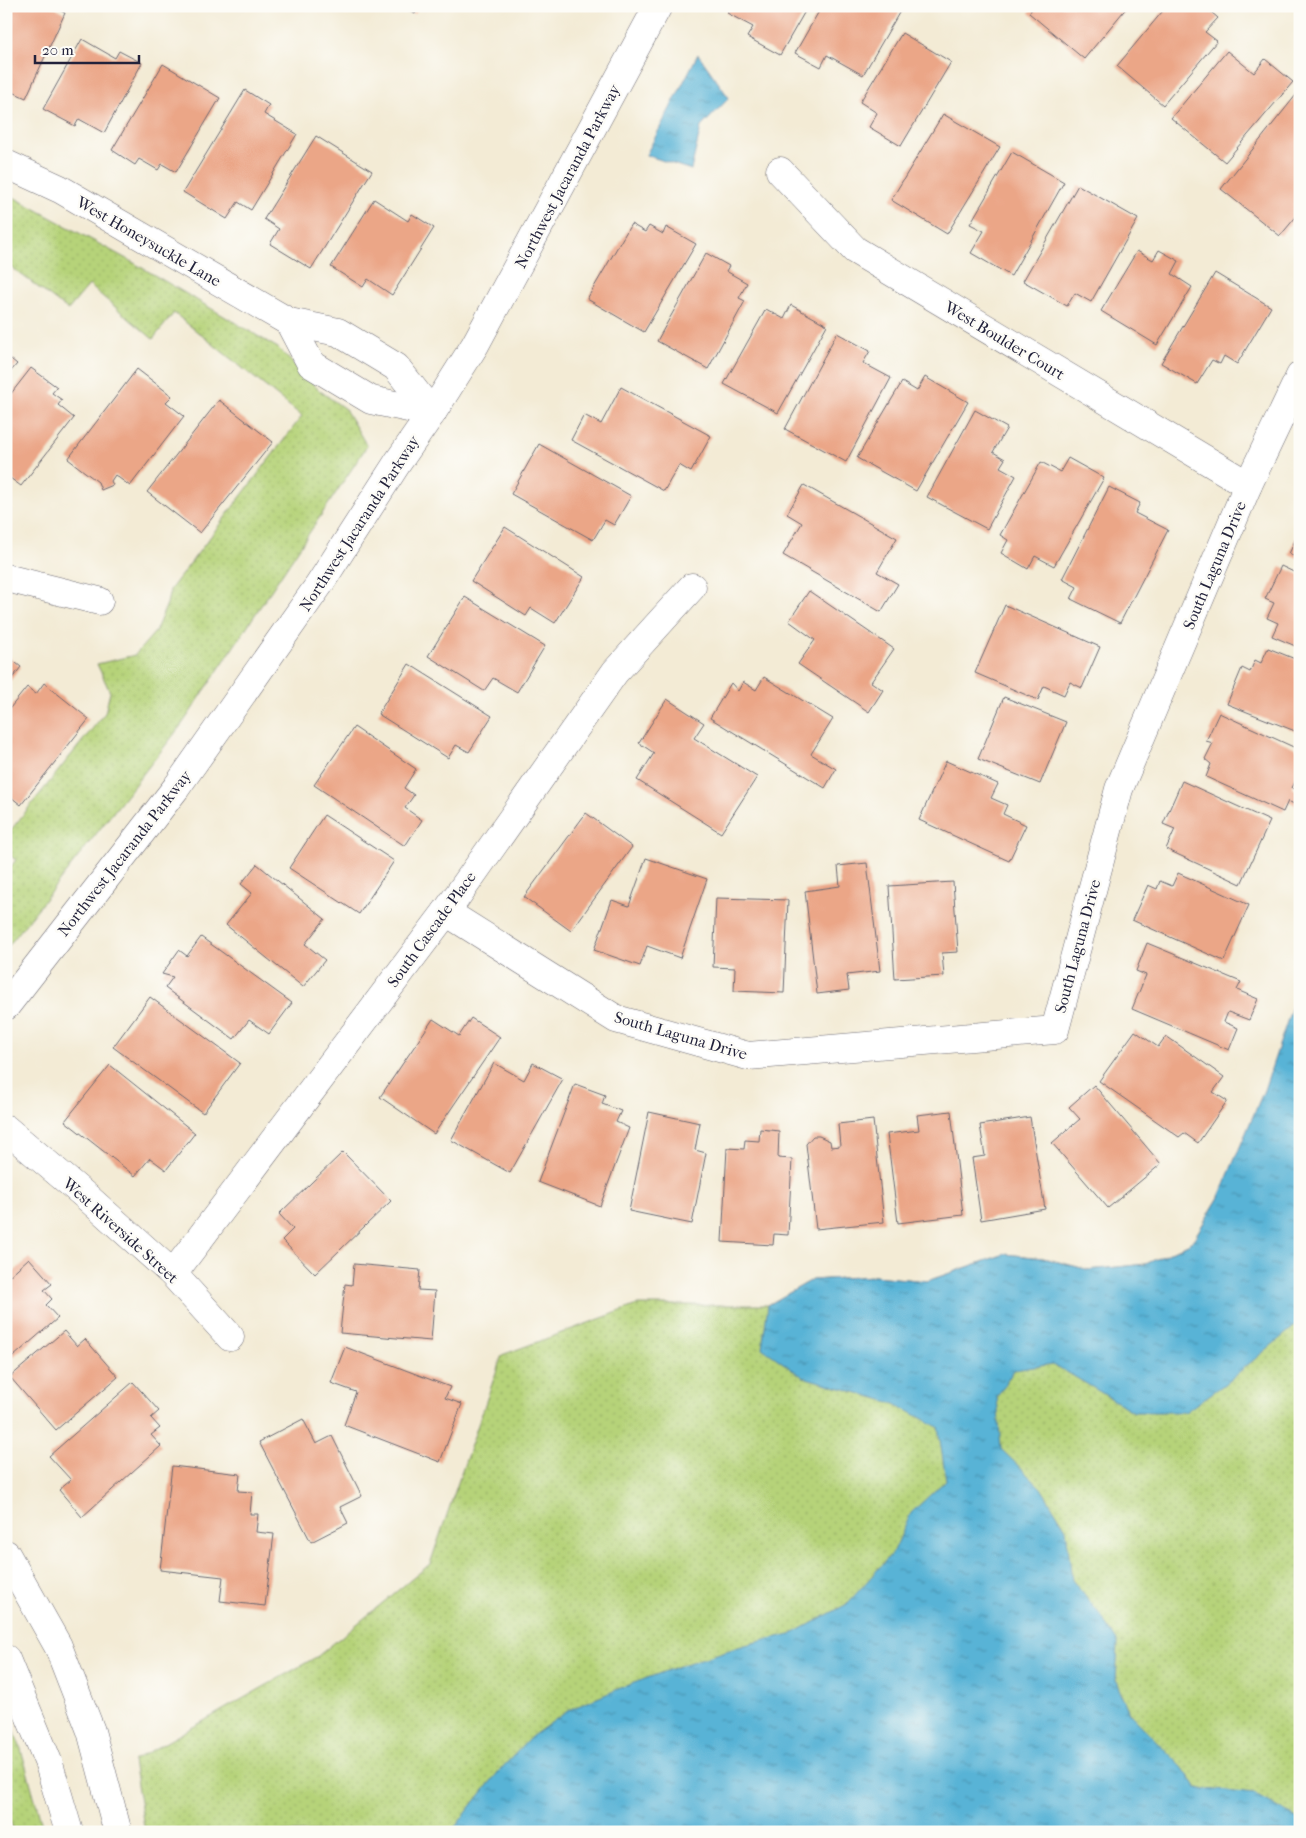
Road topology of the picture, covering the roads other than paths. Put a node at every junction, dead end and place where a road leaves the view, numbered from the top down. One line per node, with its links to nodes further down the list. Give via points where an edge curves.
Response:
1 (658, 6): 6 (street, Northwest Jacaranda Parkway, via 475,345)
2 (6, 164): 4 (street, West Honeysuckle Lane, via 60,189)
3 (780, 171): 7 (street, West Boulder Court, via 855,250)
4 (289, 322): 6 (street, West Honeysuckle Lane, via 338,332 396,367); 6 (street, via 311,364 371,400)
5 (1300, 376): 7 (street, South Laguna Drive)
6 (432, 413): 12 (street, Northwest Jacaranda Parkway, via 319,586 182,780)
7 (1248, 485): 11 (street, South Laguna Drive, via 1118,789 1055,1030 748,1056 616,1018)
8 (6, 578): 10 (street)
9 (692, 587): 11 (street, South Cascade Place, via 615,672)
10 (99, 601)
11 (446, 912): 14 (street, South Cascade Place)
12 (6, 1006)
13 (6, 1129): 14 (street, West Riverside Street)
14 (172, 1274): 15 (street, West Riverside Street)
15 (230, 1337)
16 (6, 1554): 19 (street, via 58,1646 88,1722)
17 (6, 1659): 18 (street, via 49,1764)
18 (69, 1832)
19 (117, 1832)

